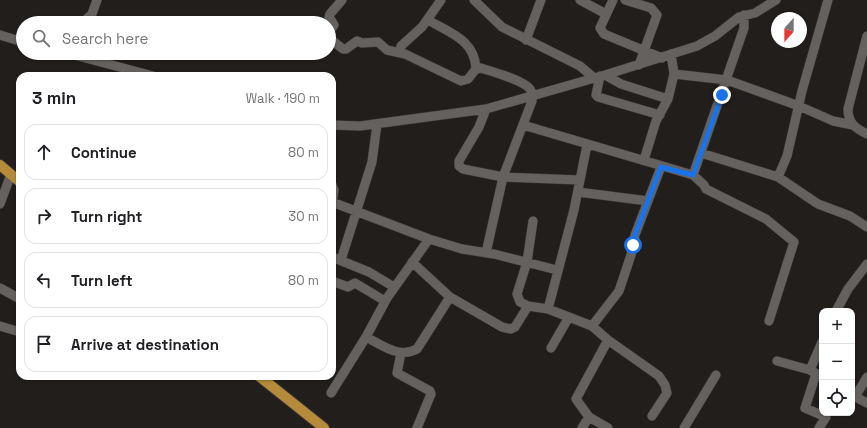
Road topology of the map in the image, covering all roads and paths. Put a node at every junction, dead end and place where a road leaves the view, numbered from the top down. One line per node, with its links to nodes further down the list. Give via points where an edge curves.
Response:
1 (97, 0): 13 (street)
2 (342, 0): 14 (street)
3 (442, 0): 15 (street)
4 (474, 0): 19 (street, via 502,27)
5 (541, 0): 19 (street)
6 (580, 0): 11 (street)
7 (613, 0): 11 (street)
8 (625, 0): 21 (street, via 651,8 657,15)
9 (776, 0): 12 (street, via 755,14)
10 (828, 0): 34 (street)
11 (606, 14): 21 (street, via 600,28 604,34)
12 (744, 14): 23 (street, via 697,46); 31 (street, via 744,28)
13 (90, 16)
14 (331, 16)
15 (428, 20): 22 (street, via 405,42); 27 (street, via 466,43 472,50)
16 (0, 35): 18 (street)
17 (867, 36): 40 (street, via 848,109 848,117)
18 (16, 40)
19 (526, 40): 30 (street)
20 (336, 44): 22 (street, via 346,49 357,41 373,41 387,50)
21 (644, 49): 24 (street); 26 (street)
22 (400, 52): 27 (street, via 461,81 468,79)
23 (671, 54): 24 (street); 29 (street)
24 (662, 58): 26 (street)
25 (92, 60): 28 (street)
26 (639, 64): 30 (street)
27 (476, 69): 32 (street, via 481,68 523,84)
28 (138, 72)
29 (674, 74): 31 (street); 33 (street)
30 (600, 76): 32 (street); 33 (street); 36 (street, via 596,95 598,97)
31 (727, 80): 34 (street); 43 (street)
32 (533, 95): 35 (street); 39 (street)
33 (668, 99): 36 (street)
34 (799, 106): 40 (street, via 833,121); 50 (street, via 787,156)
35 (486, 109): 37 (street); 49 (street, via 483,119 459,160 459,166)
36 (660, 115): 44 (street, via 656,120)
37 (377, 124): 38 (street); 57 (street, via 372,162)
38 (336, 125)
39 (523, 125): 42 (street); 49 (street)
40 (853, 125): 41 (street)
41 (867, 134)
42 (587, 145): 44 (street); 52 (street)
43 (701, 153): 48 (street); 50 (street)
44 (644, 160): 46 (street)
45 (0, 165): 47 (main road)
46 (661, 167): 48 (street); 54 (street)
47 (11, 174): 51 (main road); 55 (street)
48 (693, 175): 78 (street, via 706,189 766,219 794,242)
49 (503, 177): 52 (street); 61 (street)
50 (778, 177): 59 (street, via 818,204 850,216)
51 (16, 178)
52 (580, 180): 53 (street)
53 (578, 192): 54 (street); 67 (street)
54 (648, 201): 80 (street, via 635,235 619,292)
55 (0, 204)
56 (336, 204): 57 (street)
57 (357, 212): 60 (street); 63 (street)
58 (533, 220): 65 (street)
59 (867, 227)
60 (429, 239): 61 (street); 64 (street)
61 (486, 253): 65 (street)
62 (336, 258): 63 (street)
63 (341, 260): 69 (street, via 369,272)
64 (412, 262): 69 (street); 72 (street)
65 (527, 262): 67 (street); 74 (street, via 518,294 520,302)
66 (867, 264): 75 (street)
67 (557, 270): 76 (street)
68 (336, 282): 73 (street, via 348,286 355,283)
69 (394, 287): 73 (street)
70 (0, 288): 71 (street)
71 (16, 297)
72 (450, 297): 74 (street, via 477,314 511,329 515,327); 86 (street, via 417,349)
73 (386, 301): 82 (street)
74 (528, 306): 76 (street)
75 (838, 308)
76 (548, 309): 77 (street)
77 (569, 317): 80 (street); 85 (street)
78 (769, 321)
79 (0, 326): 81 (street)
80 (592, 326): 83 (street)
81 (16, 331)
82 (366, 337): 86 (street); 92 (street)
83 (608, 340): 96 (street, via 659,376 665,385 667,393); 97 (street, via 576,399)
84 (822, 344): 89 (street)
85 (551, 348)
86 (401, 353): 99 (street, via 397,373 430,391 431,394)
87 (777, 360): 89 (street)
88 (716, 374): 102 (street)
89 (816, 374): 103 (street, via 805,408 826,417)
90 (867, 377): 93 (street)
91 (264, 380): 98 (main road)
92 (331, 393)
93 (855, 395)
94 (855, 397): 95 (street)
95 (867, 403)
96 (652, 416)
97 (589, 417): 100 (street); 101 (street)
98 (324, 428)
99 (417, 428)
100 (582, 428)
101 (608, 428)
102 (684, 428)
103 (819, 428)

